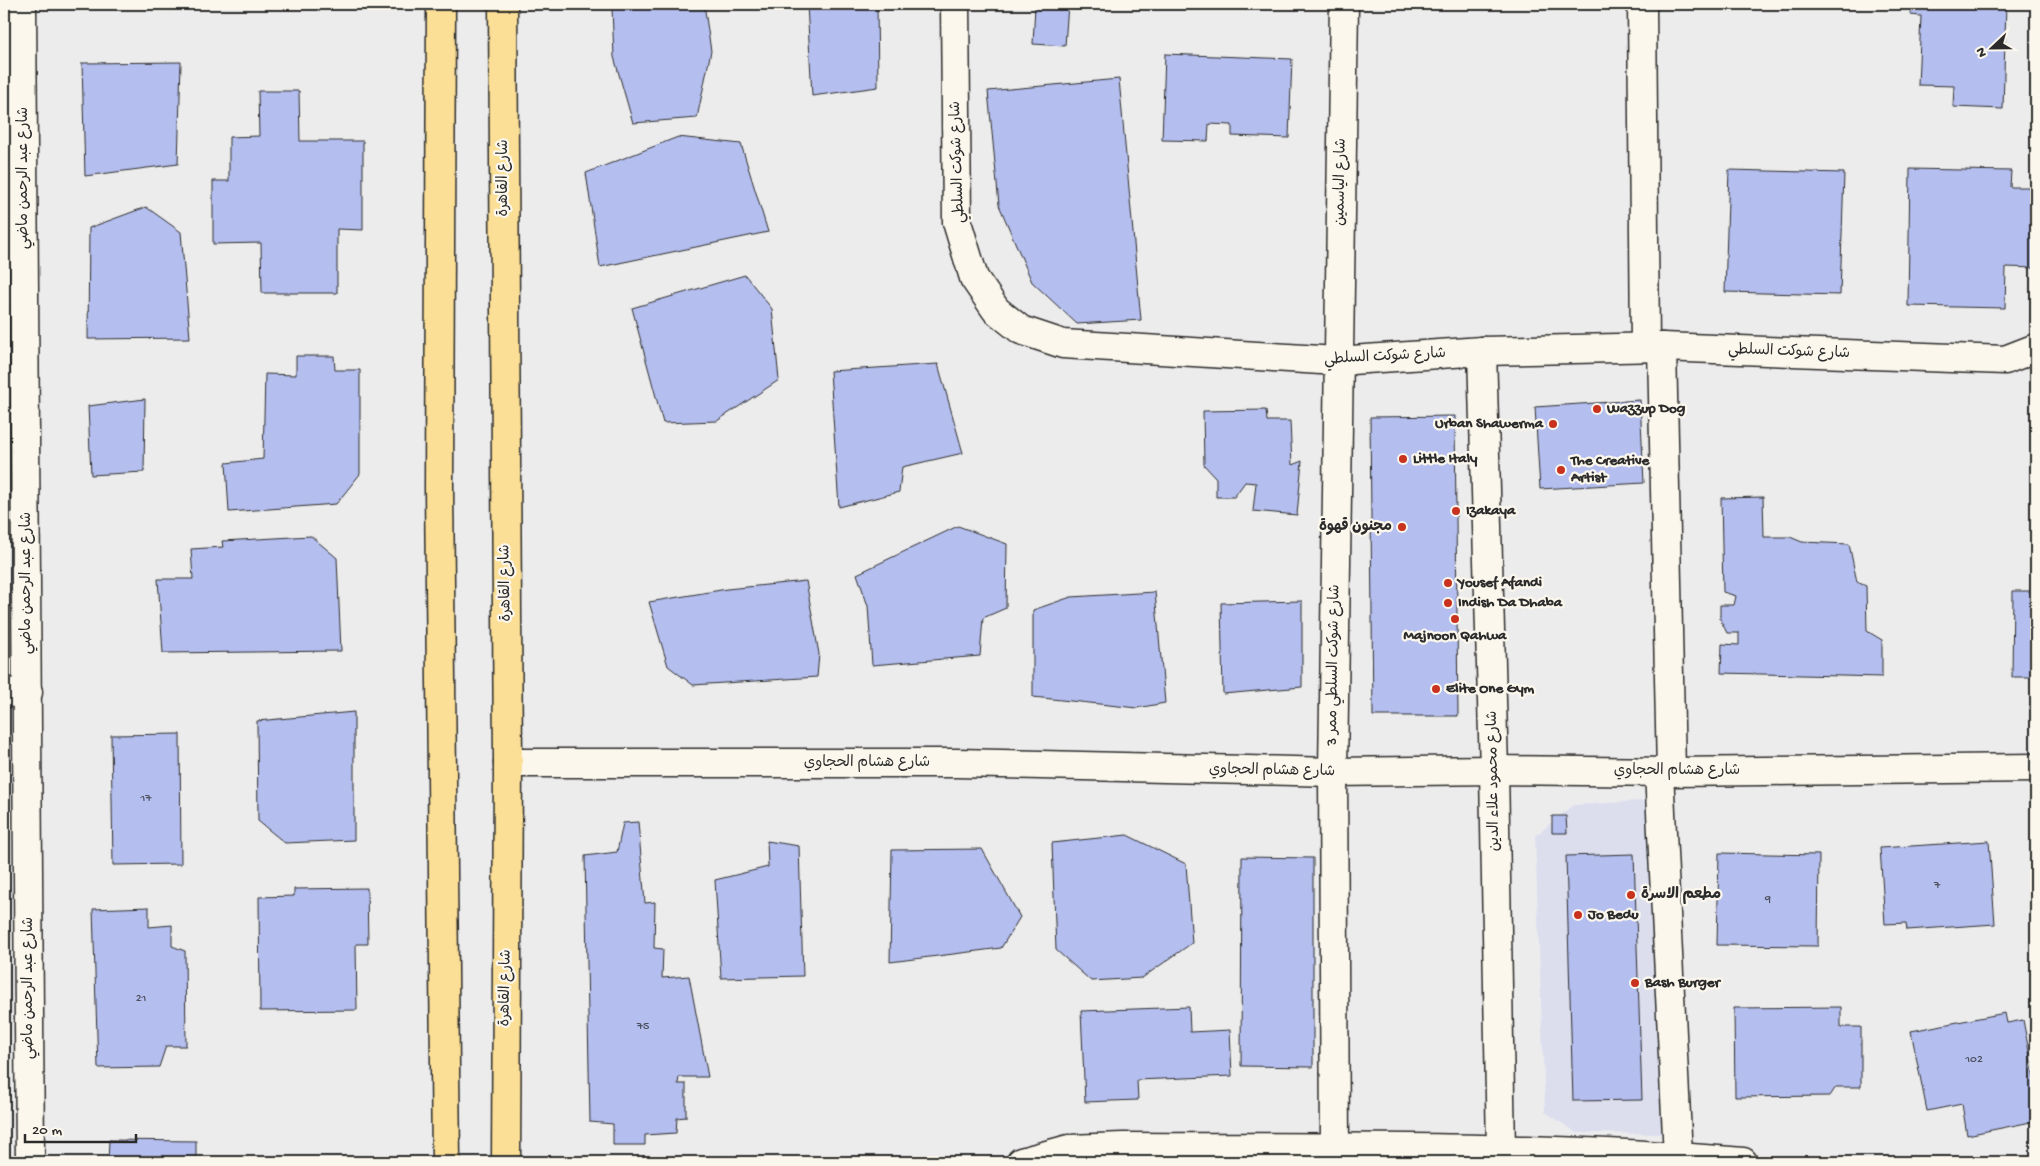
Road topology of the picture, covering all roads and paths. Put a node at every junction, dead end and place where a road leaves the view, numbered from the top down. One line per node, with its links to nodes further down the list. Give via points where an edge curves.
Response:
1 (22, 4): 11 (street, شارع عبد الرحمن ماضي)
2 (441, 4): 21 (main road, via 439,488)
3 (503, 4): 12 (main road, شارع القاهرة)
4 (955, 4): 10 (street, شارع شوكت السلطي, via 958,222 974,278 996,310 1021,330 1064,344)
5 (1344, 4): 10 (street, شارع الياسمين)
6 (1642, 4): 7 (street)
7 (1653, 347): 8 (street, شارع شوكت السلطي, via 2005,360); 9 (street, شارع شوكت السلطي); 16 (street)
8 (2036, 348)
9 (1482, 352): 10 (street, شارع شوكت السلطي); 14 (street, شارع محمود علاء الدين)
10 (1337, 361): 15 (street, شارع شوكت السلطي ممر 3)
11 (16, 692): 20 (street, شارع عبد الرحمن ماضي)
12 (508, 763): 15 (street, شارع هشام الحجاوي, via 958,763); 22 (main road, شارع القاهرة)
13 (2036, 768): 16 (street, شارع هشام الحجاوي)
14 (1494, 770): 15 (street, شارع هشام الحجاوي); 16 (street, شارع هشام الحجاوي); 18 (street, شارع محمود علاء الدين)
15 (1333, 772): 17 (street, شارع شوكت السلطي ممر 3)
16 (1665, 772): 19 (street)
17 (1335, 1148): 18 (street); 23 (street, via 1069,1149)
18 (1501, 1150): 19 (street)
19 (1678, 1156): 24 (street)
20 (30, 1162)
21 (446, 1162)
22 (506, 1162)
23 (1021, 1162)
24 (1743, 1162)

